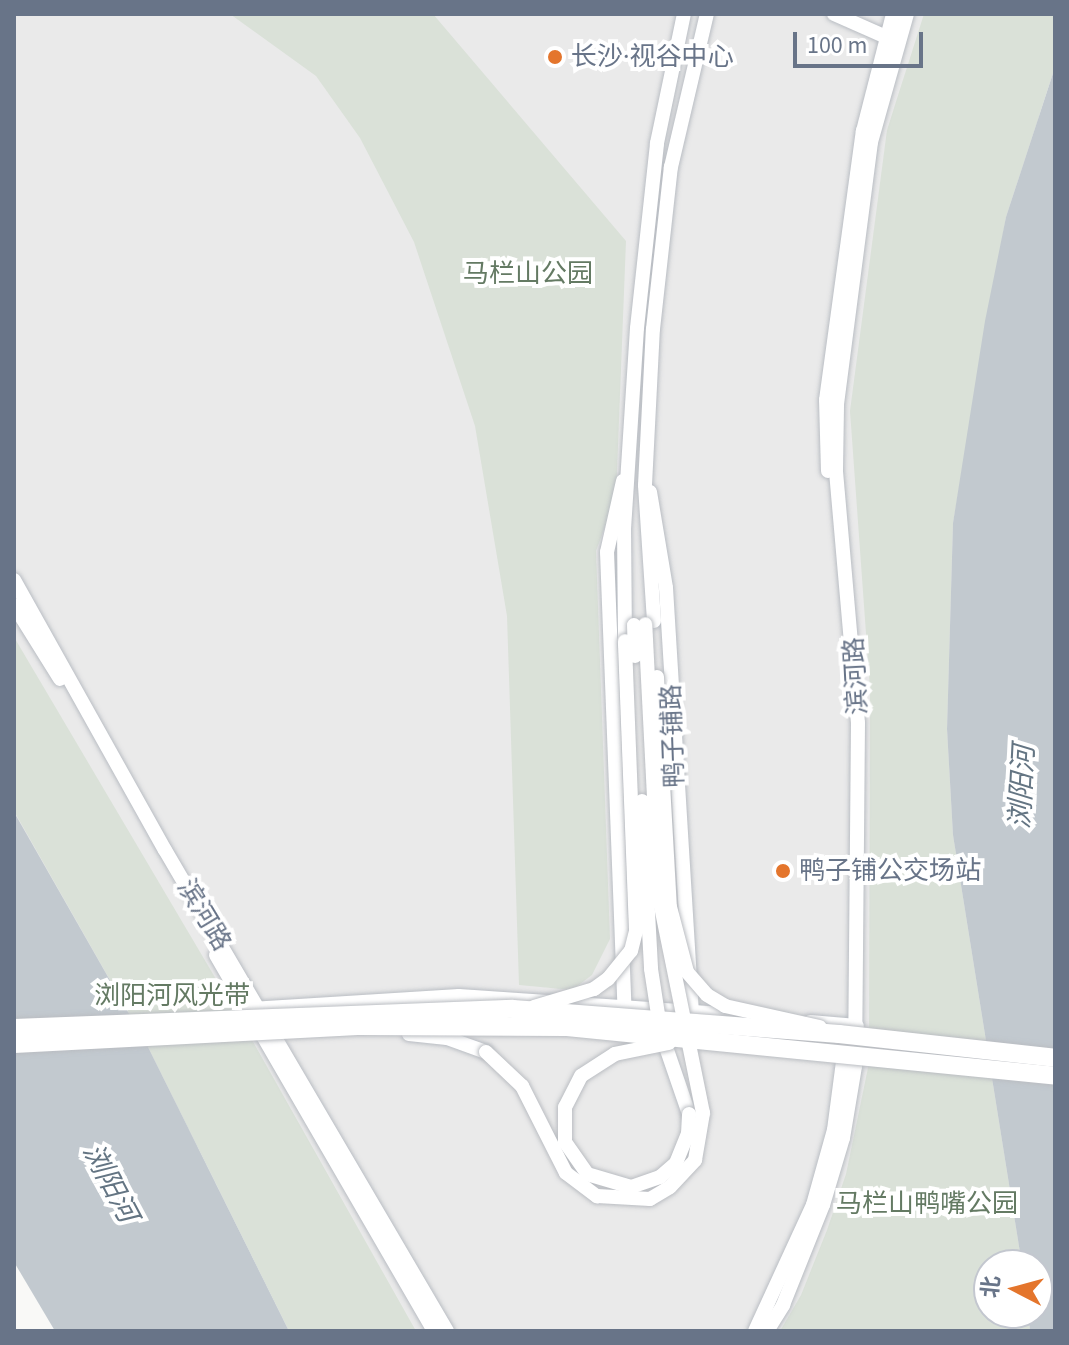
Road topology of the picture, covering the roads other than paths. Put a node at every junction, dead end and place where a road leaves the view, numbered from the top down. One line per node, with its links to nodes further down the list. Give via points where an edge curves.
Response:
1 (684, 14): 7 (street, via 651,187)
2 (707, 14): 6 (street, 鸭子铺路, via 669,181)
3 (834, 14): 5 (street)
4 (900, 15): 5 (street, 滨河路)
5 (890, 39): 19 (street, 滨河路, via 863,131 826,412 850,716)
6 (645, 464): 11 (street, 鸭子铺路); 15 (street, 鸭子铺路, via 666,588)
7 (627, 465): 8 (street); 12 (street, via 607,552)
8 (626, 484): 11 (street); 14 (street, bridge, via 625,641 637,909 631,951 594,989)
9 (14, 580): 13 (street, 滨河路)
10 (14, 605): 13 (street, 滨河路)
11 (644, 623): 17 (street, bridge, via 659,896 703,1113 701,1144 684,1175 650,1199 597,1196 566,1173 522,1086 486,1052 447,1038); 19 (street, bridge, via 670,907 687,972 725,1006); 21 (street, bridge, via 653,981 660,1026 664,1038 667,1050 685,1097 688,1134 676,1163 660,1177 631,1187 587,1174 565,1142 563,1123 572,1091 581,1076 615,1054 643,1046 654,1044 666,1043)
12 (624, 1004): 13 (street, via 459,996); 15 (street)
13 (253, 1008): 16 (street, 滨河路)
14 (513, 1009): 18 (highway, bridge); 19 (highway, bridge)
15 (692, 1010): 19 (street)
16 (262, 1024): 19 (street, via 509,1017); 24 (street, 滨河路); 25 (street, 滨河路)
17 (333, 1027): 20 (highway, bridge); 21 (highway, bridge, via 567,1027)
18 (14, 1028)
19 (849, 1035): 22 (highway, bridge); 26 (street, 滨河路, via 834,1130 813,1205); 27 (street, 滨河路, via 848,1112 832,1178 788,1294)
20 (14, 1044)
21 (825, 1052): 23 (highway, bridge)
22 (1055, 1058)
23 (1055, 1076)
24 (434, 1331)
25 (447, 1331)
26 (755, 1331)
27 (767, 1331)

